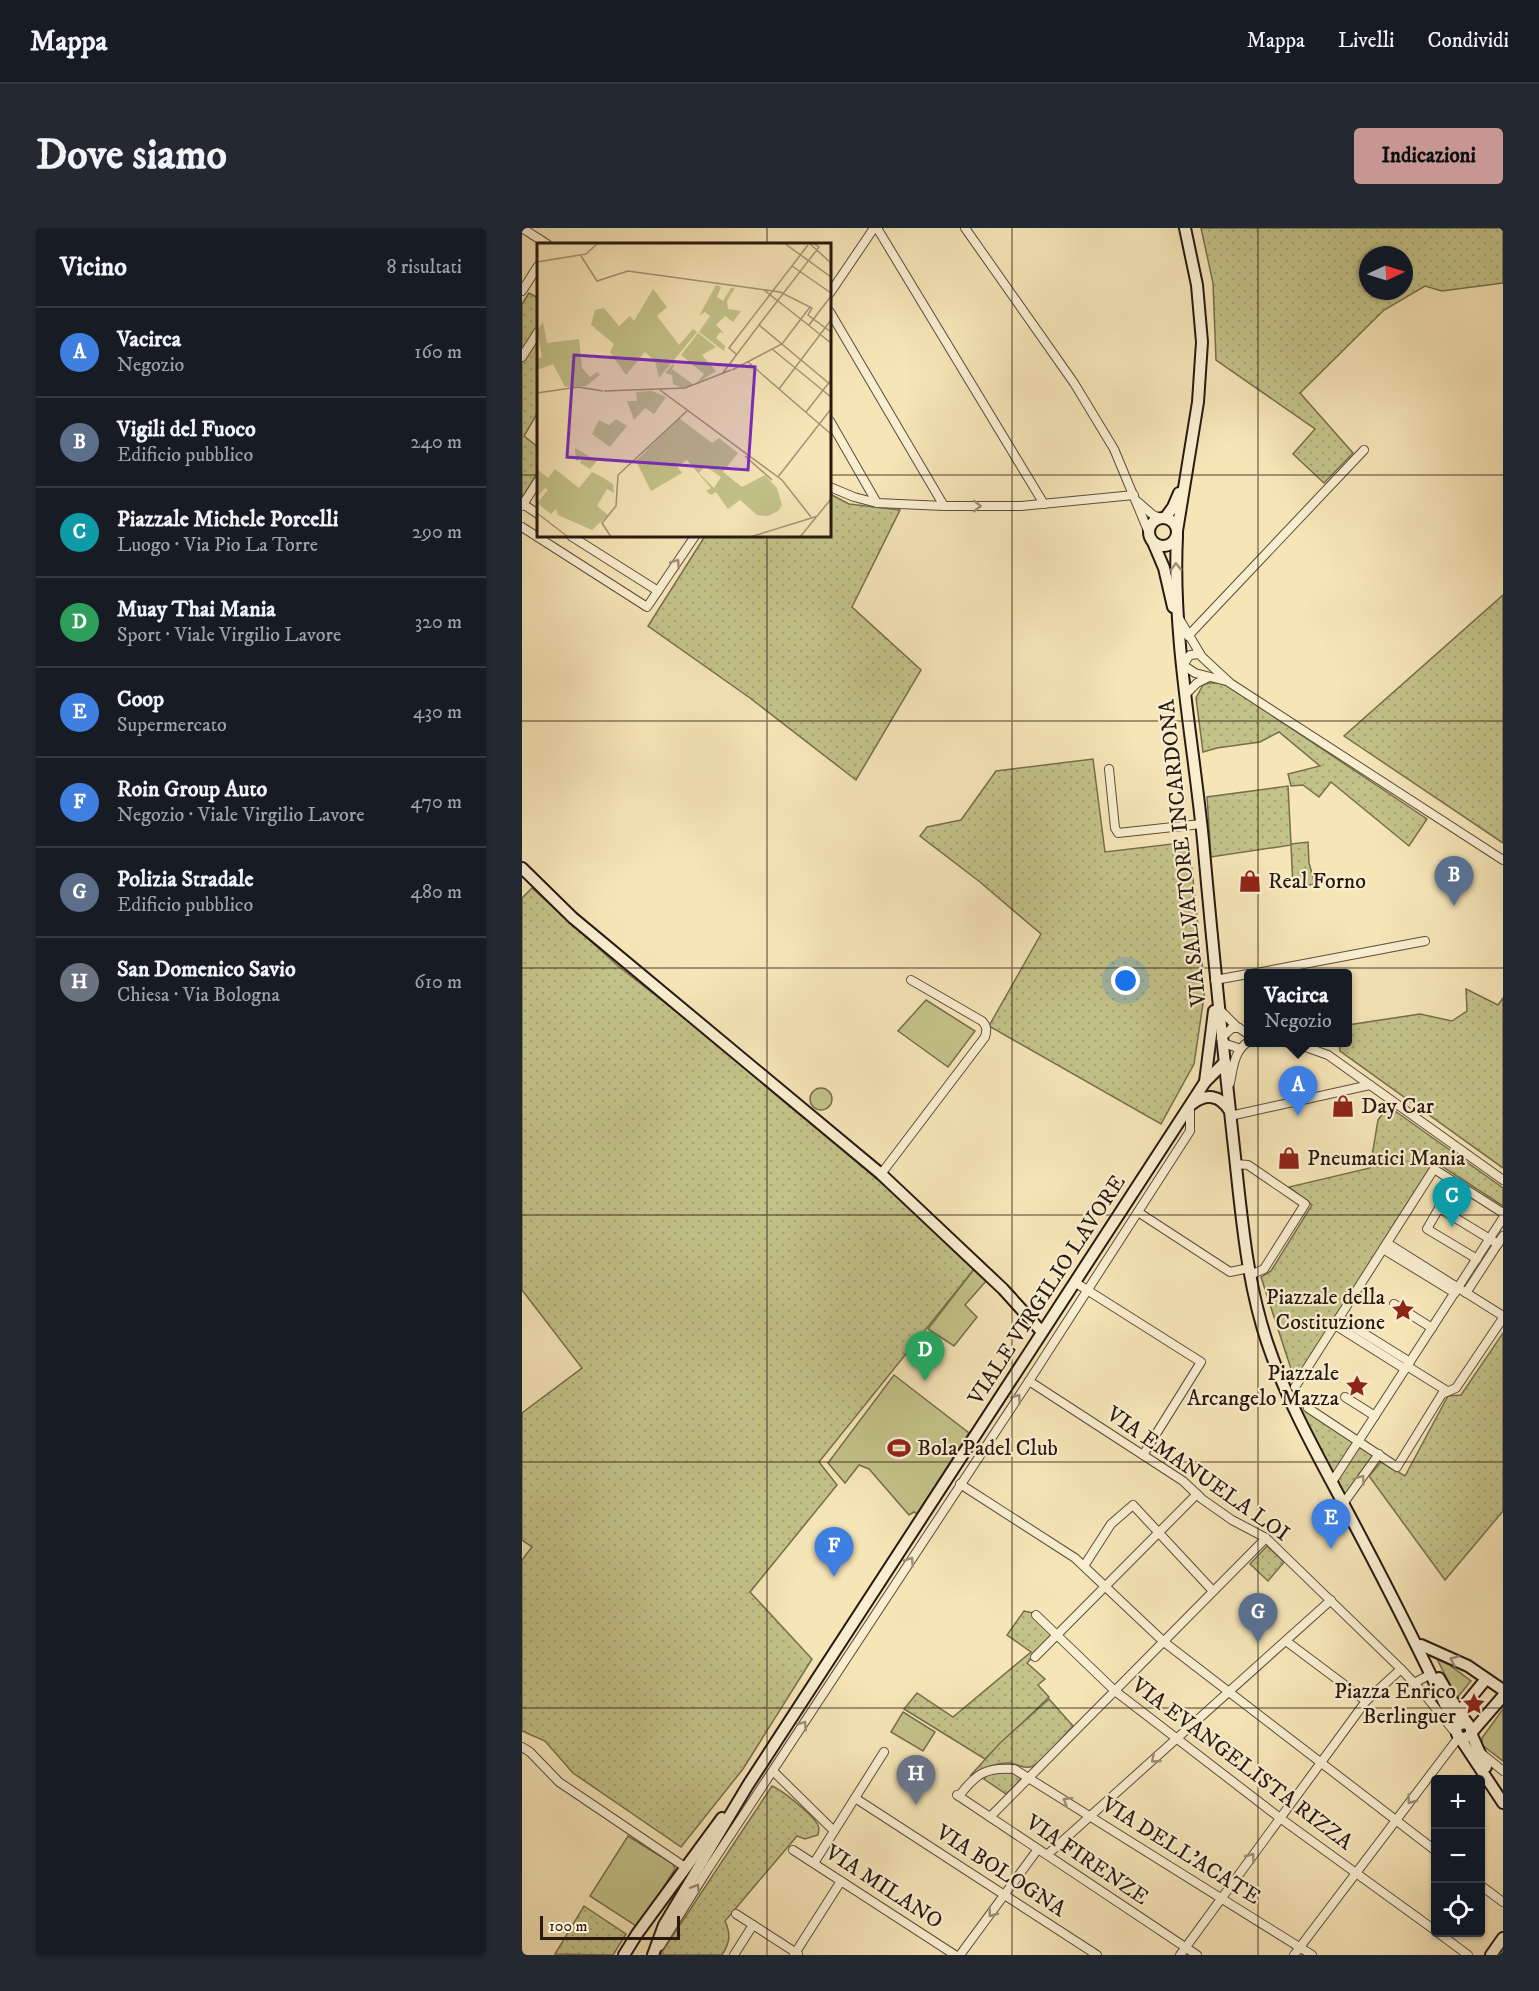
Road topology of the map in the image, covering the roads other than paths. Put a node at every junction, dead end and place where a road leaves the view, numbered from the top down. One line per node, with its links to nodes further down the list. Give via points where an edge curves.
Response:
1 (522, 228): 5 (street)
2 (875, 228): 8 (street); 19 (street)
3 (965, 228): 17 (street, via 1074,383 1114,449)
4 (1185, 228): 14 (street, via 1197,285 1202,342 1198,402)
5 (545, 243)
6 (537, 268): 7 (street)
7 (522, 291)
8 (831, 292)
9 (831, 314): 21 (street)
10 (537, 334): 11 (street)
11 (522, 357)
12 (831, 423): 18 (street)
13 (1364, 450): 32 (street)
14 (1185, 476): 23 (street, via 1177,500); 25 (street)
15 (537, 483): 20 (street)
16 (831, 487): 18 (street)
17 (1135, 496): 19 (street); 23 (street, via 1144,508); 30 (street)
18 (877, 503): 21 (street)
19 (1044, 504): 21 (street, one-way to 19)
20 (523, 505): 22 (street)
21 (944, 506)
22 (537, 513)
23 (1162, 518): 25 (street, via 1173,522); 30 (street, via 1152,524)
24 (522, 527): 26 (street)
25 (1177, 533): 30 (street, via 1167,546 1157,544); 32 (street, one-way to 25, via 1179,619)
26 (537, 537)
27 (538, 537): 31 (street, via 647,607)
28 (574, 537): 31 (street)
29 (694, 537): 31 (street, one-way to 29)
30 (1151, 537): 32 (street)
31 (658, 591)
32 (1184, 638): 33 (street); 34 (street, VIA SALVATORE INCARDONA)
33 (1200, 654): 34 (street, via 1190,655); 36 (street)
34 (1183, 664): 35 (street); 37 (street, VIA SALVATORE INCARDONA)
35 (1210, 677): 36 (street); 37 (street)
36 (1230, 683): 40 (street)
37 (1186, 694): 39 (street, VIA SALVATORE INCARDONA)
38 (1108, 769): 39 (street, via 1118,833)
39 (1201, 824): 46 (street, VIA SALVATORE INCARDONA)
40 (1503, 860)
41 (522, 868): 60 (street, via 573,918)
42 (1425, 941): 43 (street)
43 (1277, 969)
44 (1244, 976): 46 (street)
45 (911, 980): 60 (street, via 982,1021 986,1032)
46 (1216, 985): 47 (street, VIA SALVATORE INCARDONA); 54 (street)
47 (1218, 1007): 48 (street); 50 (street, VIA SALVATORE INCARDONA)
48 (1239, 1028): 49 (street); 50 (street, via 1232,1028)
49 (1244, 1031)
50 (1221, 1038): 51 (street, via 1226,1044); 53 (street, VIA SALVATORE INCARDONA)
51 (1244, 1045): 53 (street); 56 (street, via 1233,1064)
52 (1306, 1047): 55 (street, via 1328,1055)
53 (1225, 1062): 54 (street, VIALE VIRGILIO LAVORE); 56 (street, VIA SALVATORE INCARDONA)
54 (1205, 1082): 57 (street, VIALE VIRGILIO LAVORE)
55 (1370, 1085): 58 (street); 61 (street)
56 (1228, 1097): 58 (street, VIA SALVATORE INCARDONA)
57 (1190, 1106): 58 (street, via 1210,1096 1224,1102); 62 (street, via 1190,1131); 71 (street, VIALE VIRGILIO LAVORE)
58 (1230, 1116): 59 (street, VIA SALVATORE INCARDONA)
59 (1236, 1164): 70 (street, VIA SALVATORE INCARDONA); 70 (street, via 1248,1165 1305,1204 1264,1269)
60 (881, 1173): 79 (street, via 1003,1289)
61 (1503, 1180)
62 (1138, 1212): 70 (street, via 1230,1272); 72 (street)
63 (1503, 1213): 68 (street, via 1434,1169)
64 (1503, 1218): 66 (street)
65 (1503, 1236): 67 (street)
66 (1489, 1239): 67 (street); 69 (street); 69 (street, via 1439,1208 1427,1228)
67 (1498, 1244): 74 (street)
68 (1385, 1246): 73 (street); 77 (street)
69 (1477, 1259): 73 (street)
70 (1250, 1272): 90 (street, VIA SALVATORE INCARDONA, via 1266,1340 1285,1394)
71 (1076, 1283): 72 (street); 79 (street, VIALE VIRGILIO LAVORE)
72 (1087, 1290): 81 (street); 89 (street, via 1201,1362)
73 (1456, 1290): 74 (street); 78 (street)
74 (1466, 1293): 76 (street)
75 (1394, 1305): 78 (street)
76 (1503, 1317): 83 (street, via 1456,1388)
77 (1337, 1321): 80 (street); 82 (street)
78 (1432, 1328): 80 (street)
79 (1042, 1332): 92 (street, VIALE VIRGILIO LAVORE)
80 (1408, 1366): 83 (street); 86 (street)
81 (1029, 1381): 89 (street, VIA EMANUELA LOI); 91 (street, one-way to 81)
82 (1295, 1387)
83 (1447, 1391): 88 (street, via 1397,1467)
84 (1345, 1397): 86 (street)
85 (1308, 1408): 87 (street)
86 (1375, 1416): 87 (street)
87 (1359, 1441): 88 (street); 90 (street)
88 (1379, 1454): 95 (street, one-way to 88)
89 (1143, 1455): 93 (street, VIA EMANUELA LOI)
90 (1332, 1482): 95 (street, VIA SALVATORE INCARDONA)
91 (960, 1484): 94 (street); 98 (street)
92 (941, 1490): 94 (street); 128 (street, VIALE VIRGILIO LAVORE)
93 (1197, 1494): 96 (street); 97 (street, VIA EMANUELA LOI, via 1232,1520)
94 (952, 1497): 125 (street, one-way to 94)
95 (1343, 1504): 103 (street, VIA SALVATORE INCARDONA)
96 (1158, 1533): 98 (street, via 1133,1505 1111,1524); 99 (street); 100 (street)
97 (1266, 1538): 100 (street); 101 (street, VIA EMANUELA LOI)
98 (1084, 1566): 99 (street)
99 (1105, 1587): 104 (street); 106 (street)
100 (1213, 1591): 106 (street)
101 (1331, 1600): 105 (street); 109 (street, VIA EMANUELA LOI)
102 (1036, 1615): 104 (street, VIA EVANGELISTA RIZZA)
103 (1408, 1626): 107 (street); 110 (street)
104 (1056, 1636): 108 (street); 114 (street, VIA EVANGELISTA RIZZA)
105 (1286, 1641): 115 (street); 117 (street)
106 (1164, 1642): 114 (street); 115 (street)
107 (1421, 1645): 111 (street, one-way to 107, via 1468,1666); 118 (street)
108 (1035, 1657)
109 (1401, 1669): 112 (street, VIA EMANUELA LOI); 117 (street)
110 (1431, 1674): 112 (street); 119 (street)
111 (1486, 1679): 113 (street); 118 (street)
112 (1414, 1683): 119 (street, VIA EMANUELA LOI)
113 (1503, 1690)
114 (1115, 1691): 120 (street, VIA EVANGELISTA RIZZA); 127 (street)
115 (1229, 1692): 120 (street); 124 (street)
116 (1503, 1696): 119 (street)
117 (1366, 1701): 124 (street)
118 (1459, 1712): 119 (street)
119 (1462, 1731): 122 (street); 131 (street); 135 (street, one-way to 135)
120 (1177, 1740): 132 (street, one-way to 132); 134 (street, VIA EVANGELISTA RIZZA)
121 (522, 1747): 142 (street, via 559,1782)
122 (1479, 1751): 126 (street); 131 (street)
123 (884, 1752): 130 (street)
124 (1321, 1763): 134 (street); 135 (street)
125 (773, 1771): 136 (street); 158 (street, one-way to 125)
126 (1503, 1771)
127 (1030, 1778): 129 (street, VIA DELL'ACATE, via 1014,1769 997,1768 981,1773); 132 (street, VIA DELL'ACATE, one-way to 127); 133 (street)
128 (748, 1785): 142 (street, VIALE VIRGILIO LAVORE); 158 (street, VIALE VIRGILIO LAVORE, via 664,1925)
129 (958, 1796): 133 (street, VIA FIRENZE)
130 (855, 1798): 136 (street); 146 (street, VIA BOLOGNA)
131 (1502, 1801)
132 (1090, 1815): 140 (street); 147 (street, VIA DELL'ACATE)
133 (990, 1817): 138 (street, VIA FIRENZE)
134 (1280, 1818): 143 (street, VIA EVANGELISTA RIZZA); 147 (street, one-way to 134)
135 (1396, 1821): 137 (street); 143 (street)
136 (834, 1831): 141 (street)
137 (1431, 1847)
138 (1038, 1849): 140 (street, VIA FIRENZE); 146 (street)
139 (793, 1850): 141 (street, VIA MILANO)
140 (1048, 1854): 154 (street, VIA FIRENZE)
141 (814, 1863): 144 (street, VIA MILANO)
142 (685, 1867): 157 (street, VIALE VIRGILIO LAVORE)
143 (1356, 1873): 151 (street, VIA EVANGELISTA RIZZA); 155 (street)
144 (841, 1881): 156 (street); 160 (street, VIA MILANO)
145 (1485, 1889): 148 (street)
146 (1005, 1896): 161 (street, one-way to 161); 162 (street, VIA BOLOGNA)
147 (1221, 1898): 154 (street); 155 (street, VIA DELL'ACATE)
148 (1501, 1900)
149 (736, 1914): 150 (street)
150 (753, 1925): 156 (street); 159 (street)
151 (1431, 1928)
152 (1443, 1937): 167 (street, VIA EVANGELISTA RIZZA)
153 (1501, 1941): 168 (street)
154 (1185, 1947): 163 (street); 164 (street, VIA FIRENZE)
155 (1300, 1947): 165 (street); 166 (street, VIA DELL'ACATE)
156 (796, 1954)
157 (624, 1955)
158 (653, 1955)
159 (734, 1955)
160 (955, 1955)
161 (960, 1955)
162 (1097, 1955)
163 (1180, 1955)
164 (1197, 1955)
165 (1294, 1955)
166 (1312, 1955)
167 (1468, 1955)
168 (1491, 1955)

